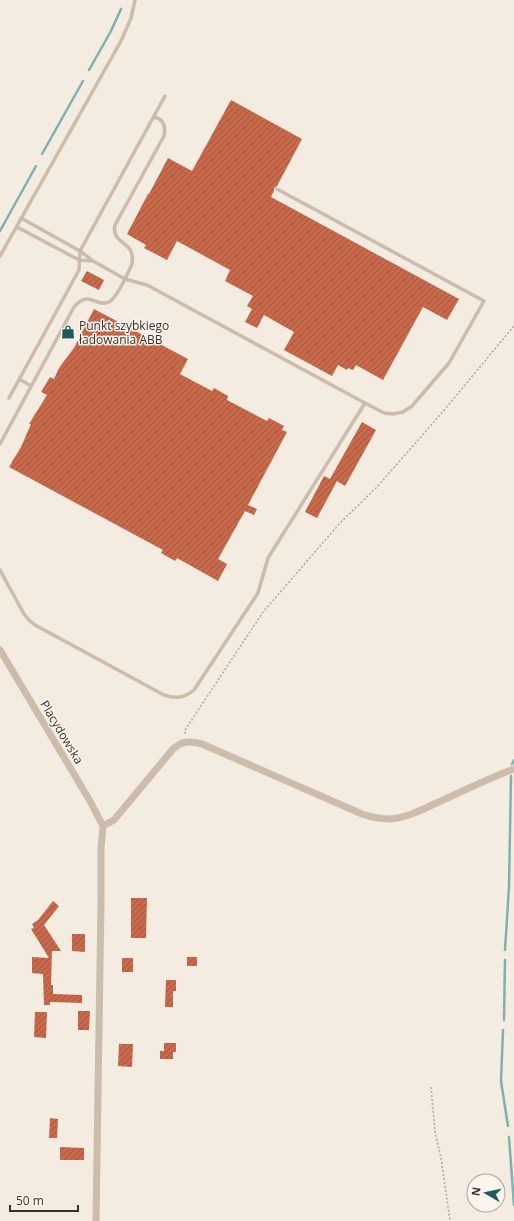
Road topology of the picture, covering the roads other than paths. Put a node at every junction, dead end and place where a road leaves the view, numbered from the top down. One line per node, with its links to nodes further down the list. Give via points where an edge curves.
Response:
1 (135, 0): 5 (lane, via 127,30)
2 (164, 96): 3 (lane)
3 (154, 117): 7 (lane); 11 (lane, via 162,120 164,136 115,225 116,237 132,252 132,264)
4 (278, 189): 15 (lane, via 484,301 449,363 412,406 403,412 393,414 384,413)
5 (21, 218): 6 (lane); 7 (lane)
6 (17, 227): 8 (lane); 9 (lane)
7 (80, 251): 9 (lane); 10 (lane)
8 (0, 256)
9 (79, 260): 10 (lane); 12 (lane, via 79,270)
10 (93, 261): 11 (lane)
11 (125, 279): 13 (lane, via 108,303 87,299 74,307); 15 (lane, via 147,285)
12 (19, 379): 13 (lane); 14 (lane)
13 (31, 386): 16 (lane)
14 (9, 398)
15 (365, 403): 17 (lane, via 268,558 258,593 194,690 187,696 172,698 164,695 35,625 24,614)
16 (0, 444)
17 (0, 570)
18 (0, 650): 20 (street, Placydowska)
19 (514, 769): 20 (street, via 418,811 390,819 362,814 202,744 184,742 173,749 114,820)
20 (103, 826): 21 (street)
21 (96, 1221)

